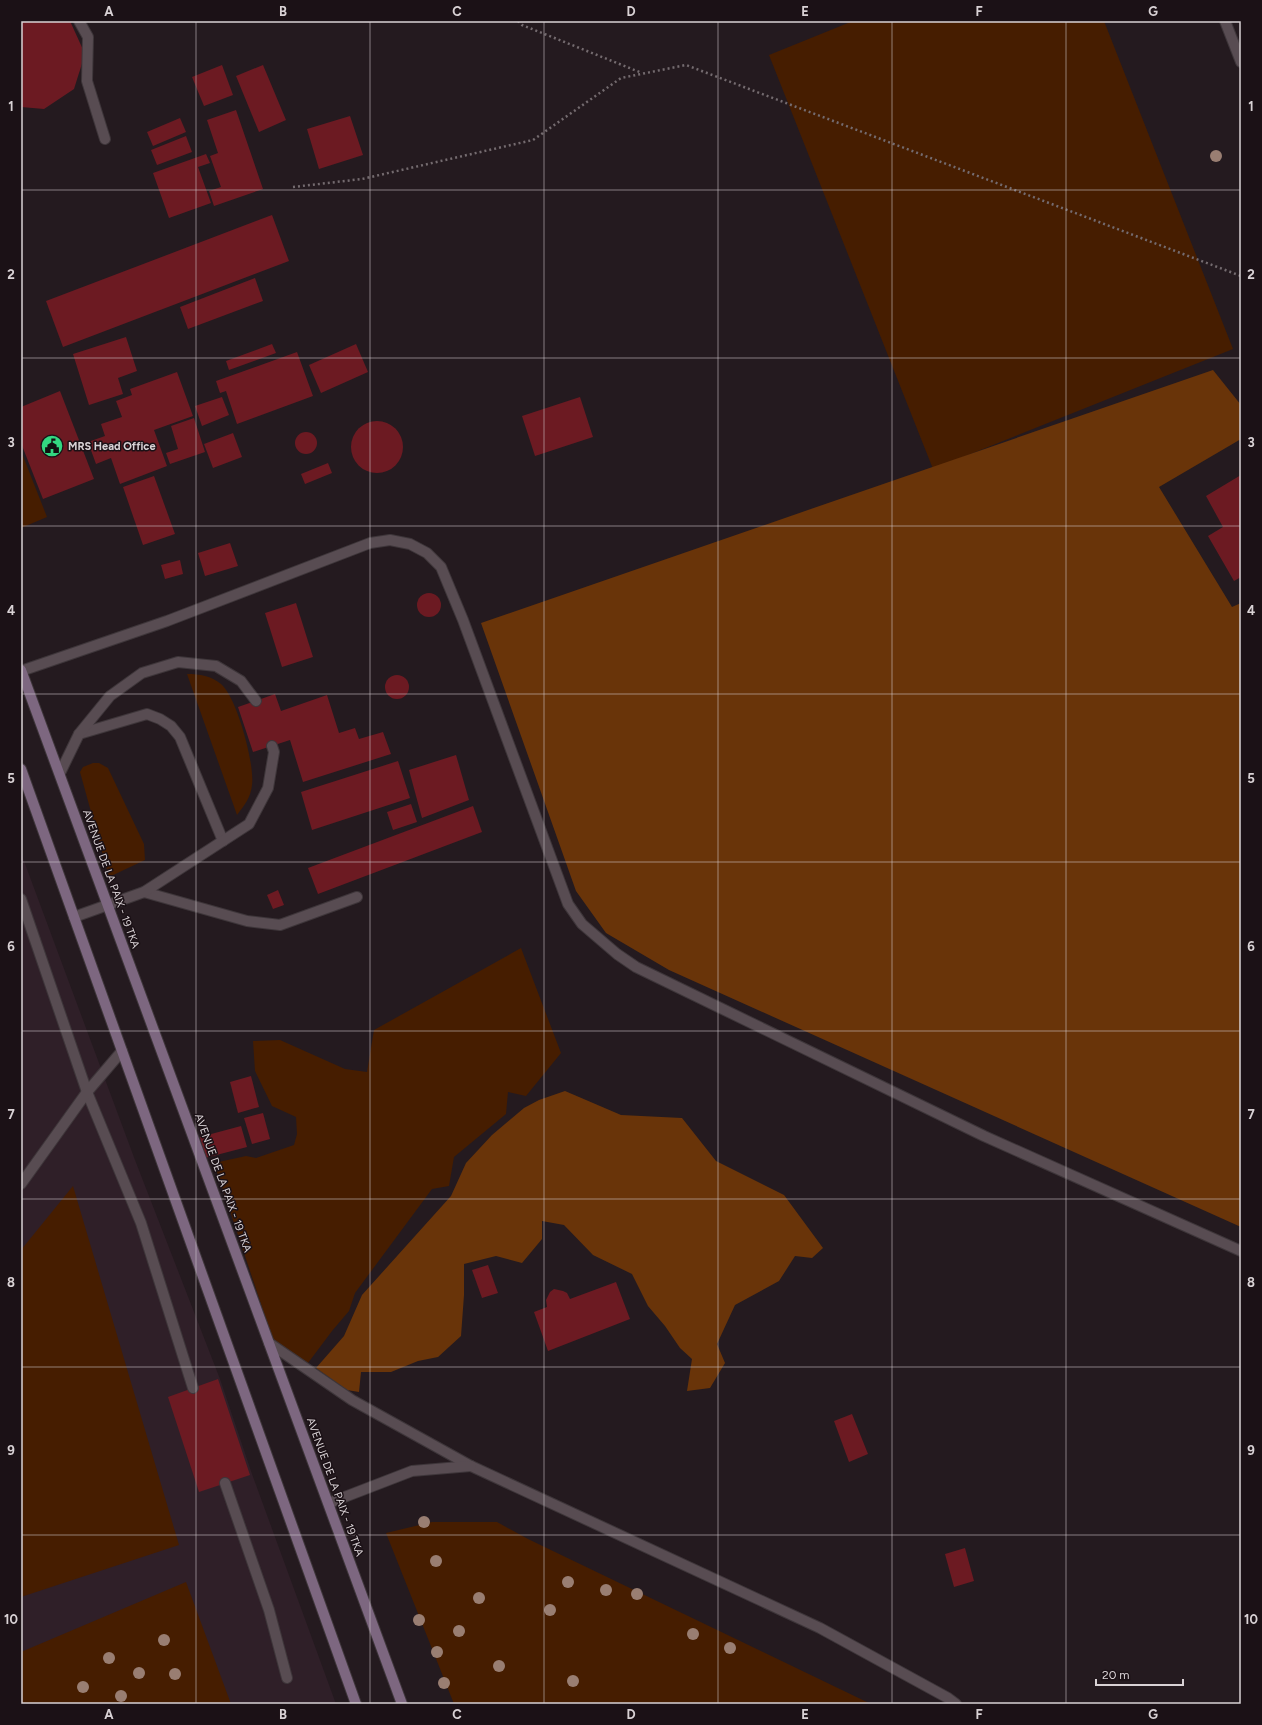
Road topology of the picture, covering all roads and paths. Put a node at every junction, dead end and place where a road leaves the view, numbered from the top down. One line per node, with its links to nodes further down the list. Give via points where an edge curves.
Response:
1 (79, 21): 6 (street, via 88,38 87,81)
2 (518, 21): 5 (path, via 522,25)
3 (1225, 21): 4 (street)
4 (1241, 62)
5 (642, 74): 7 (path, via 621,78 533,140 362,179); 8 (path, via 686,65)
6 (105, 139)
7 (293, 187)
8 (1241, 276)
9 (21, 670): 14 (main road, AVENUE DE LA PAIX - 19 TKA); 24 (street, via 167,621 370,543 390,540 410,544 427,553 441,567 568,904 582,924 598,939 636,967 984,1136)
10 (256, 701): 11 (street, via 241,681 216,666 178,662 142,673 110,696)
11 (79, 734): 14 (street); 15 (street, via 146,714 171,726 180,737)
12 (272, 746): 15 (street, via 274,752 268,788 249,824)
13 (21, 770): 20 (main road)
14 (60, 773): 19 (main road, AVENUE DE LA PAIX - 19 TKA)
15 (223, 841): 16 (street)
16 (144, 892): 17 (street, via 248,921 280,925); 19 (street)
17 (357, 897)
18 (21, 899): 22 (street)
19 (109, 906): 20 (street); 25 (main road, AVENUE DE LA PAIX - 19 TKA)
20 (74, 917): 21 (main road)
21 (122, 1051): 22 (street); 31 (main road)
22 (87, 1092): 23 (street); 26 (street, via 141,1224)
23 (21, 1184)
24 (1241, 1251)
25 (269, 1342): 27 (street, via 352,1400); 29 (main road, AVENUE DE LA PAIX - 19 TKA)
26 (193, 1388)
27 (471, 1466): 29 (street, via 412,1471); 33 (street, via 820,1628)
28 (225, 1483): 30 (street, via 269,1610)
29 (329, 1503): 32 (main road, AVENUE DE LA PAIX - 19 TKA)
30 (287, 1678)
31 (356, 1704)
32 (402, 1704)
33 (956, 1704)

